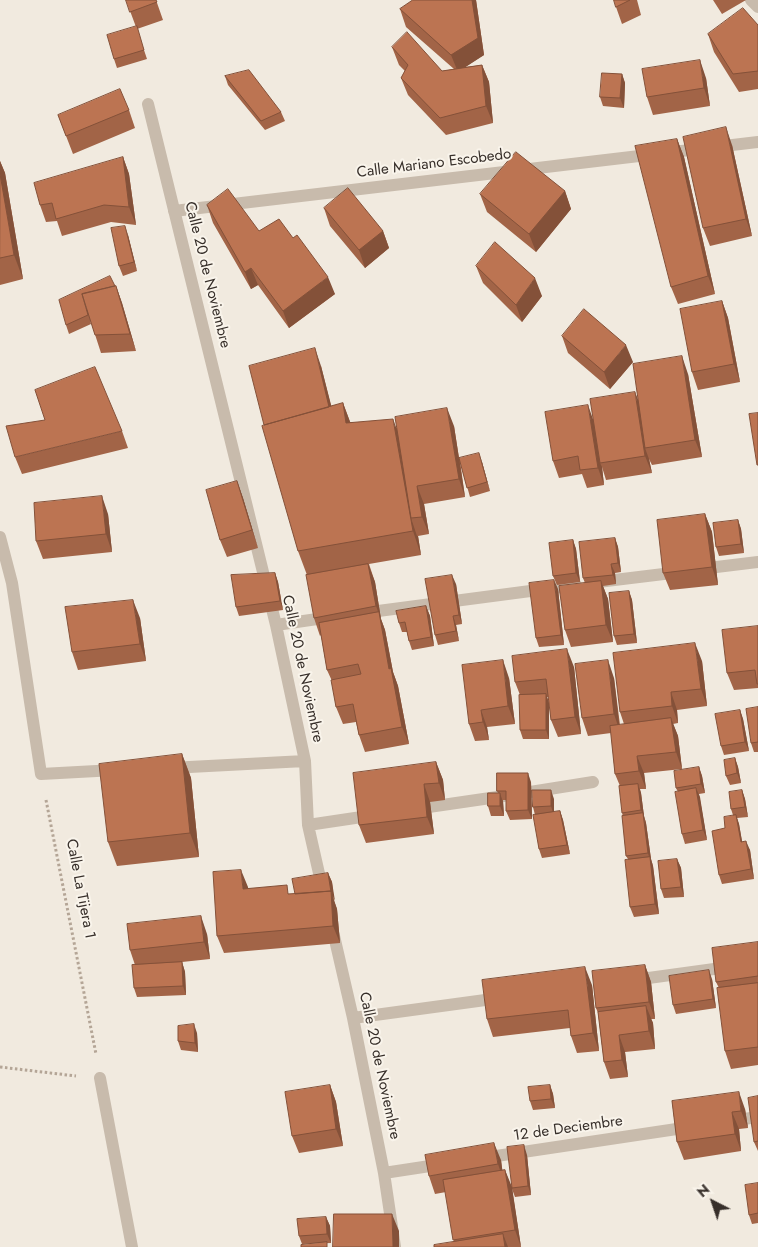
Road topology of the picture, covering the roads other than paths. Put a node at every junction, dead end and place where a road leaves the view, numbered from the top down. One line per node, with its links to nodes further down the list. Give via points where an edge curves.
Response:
1 (751, 0): 2 (street)
2 (758, 8)
3 (148, 104): 5 (street, Calle 20 de Noviembre)
4 (758, 142): 5 (street, Calle Mariano Escobedo)
5 (174, 211): 9 (street, Calle 20 de Noviembre)
6 (0, 537): 8 (street)
7 (758, 562): 9 (street)
8 (6, 583): 12 (street, via 41,774)
9 (276, 625): 10 (street, Calle 20 de Noviembre)
10 (305, 761): 11 (street); 16 (street, Calle 20 de Noviembre)
11 (158, 768)
12 (129, 770)
13 (593, 782): 14 (street)
14 (406, 810)
15 (387, 813): 16 (street)
16 (308, 825): 20 (street, Calle 20 de Noviembre)
17 (758, 963): 18 (street)
18 (620, 982)
19 (511, 996): 20 (street)
20 (353, 1018): 27 (street, Calle 20 de Noviembre)
21 (100, 1078): 28 (street)
22 (758, 1117): 23 (street)
23 (719, 1123)
24 (699, 1126): 25 (street, 12 de Deciembre)
25 (472, 1160)
26 (453, 1162): 27 (street)
27 (384, 1173): 29 (street, Calle 20 de Noviembre)
28 (132, 1247)
29 (394, 1247)

